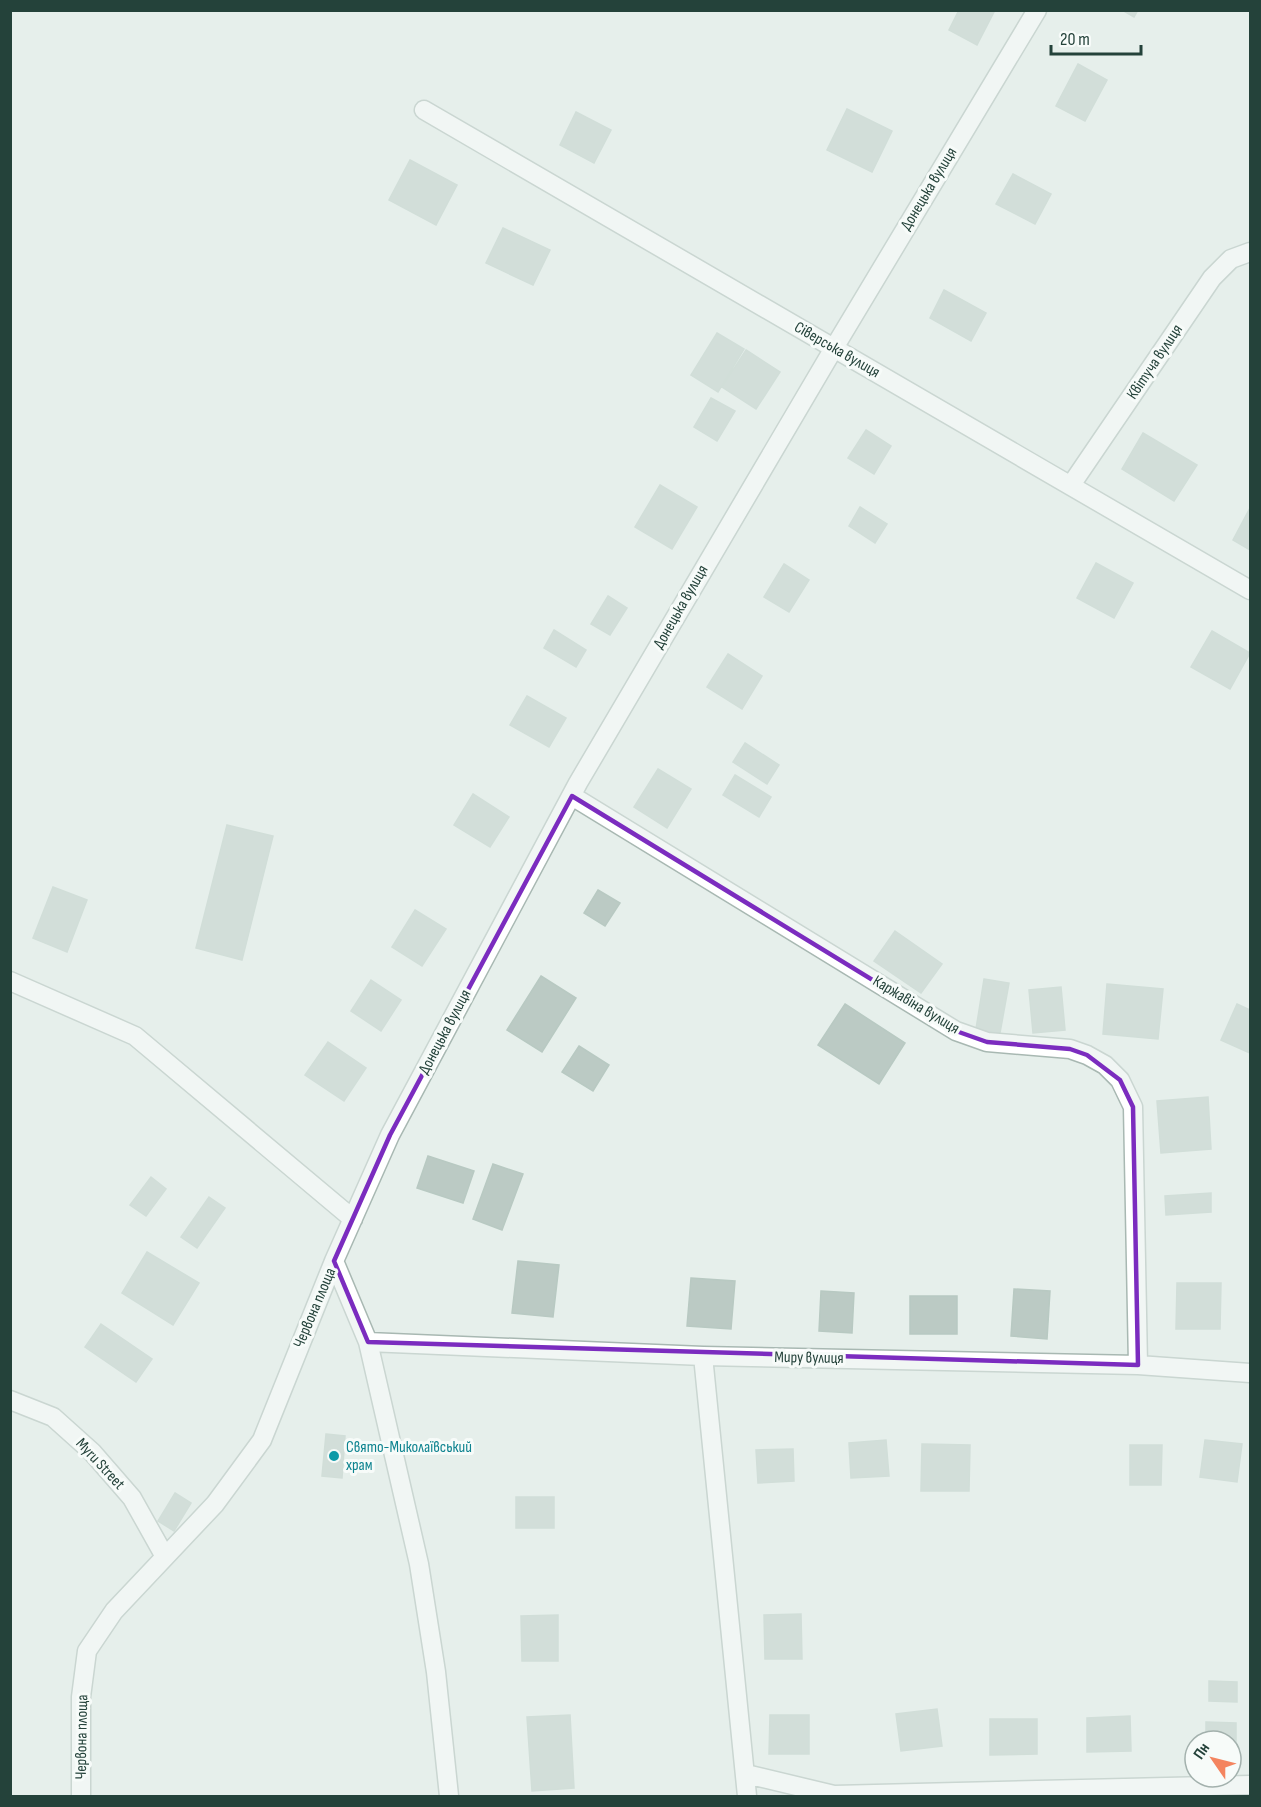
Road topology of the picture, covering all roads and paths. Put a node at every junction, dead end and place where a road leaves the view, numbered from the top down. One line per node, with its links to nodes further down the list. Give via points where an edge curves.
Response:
1 (1037, 10): 4 (street, Донецька вулиця)
2 (424, 110): 4 (street, Сіверська вулиця)
3 (1251, 252): 5 (street, Квітуча вулиця, via 1231,259 1212,278)
4 (834, 348): 5 (street, Сіверська вулиця); 7 (street, Донецька вулиця)
5 (1071, 485): 6 (street, Сіверська вулиця)
6 (1251, 590)
7 (572, 796): 9 (street, Донецька вулиця, via 390,1135); 13 (street, Каржавіна вулиця, via 956,1031 987,1042 1070,1049 1105,1065 1120,1080 1133,1107)
8 (10, 981): 9 (street, via 135,1036)
9 (353, 1219): 10 (street, Донецька вулиця)
10 (334, 1262): 11 (street, Червона площа); 16 (street, Червона площа, via 262,1440 215,1504)
11 (368, 1342): 12 (street, Миру вулиця); 20 (street, Червона площа, via 419,1564 436,1672)
12 (703, 1356): 13 (street, Миру вулиця); 17 (street)
13 (1138, 1365): 14 (street, Миру вулиця)
14 (1251, 1373)
15 (10, 1400): 16 (street, Myru Street, via 53,1417 92,1452 132,1498)
16 (164, 1555): 19 (street, Червона площа, via 114,1611 87,1651 81,1696)
17 (746, 1774): 18 (street, via 834,1796); 21 (street)
18 (1251, 1785)
19 (81, 1797)
20 (449, 1797)
21 (747, 1797)

